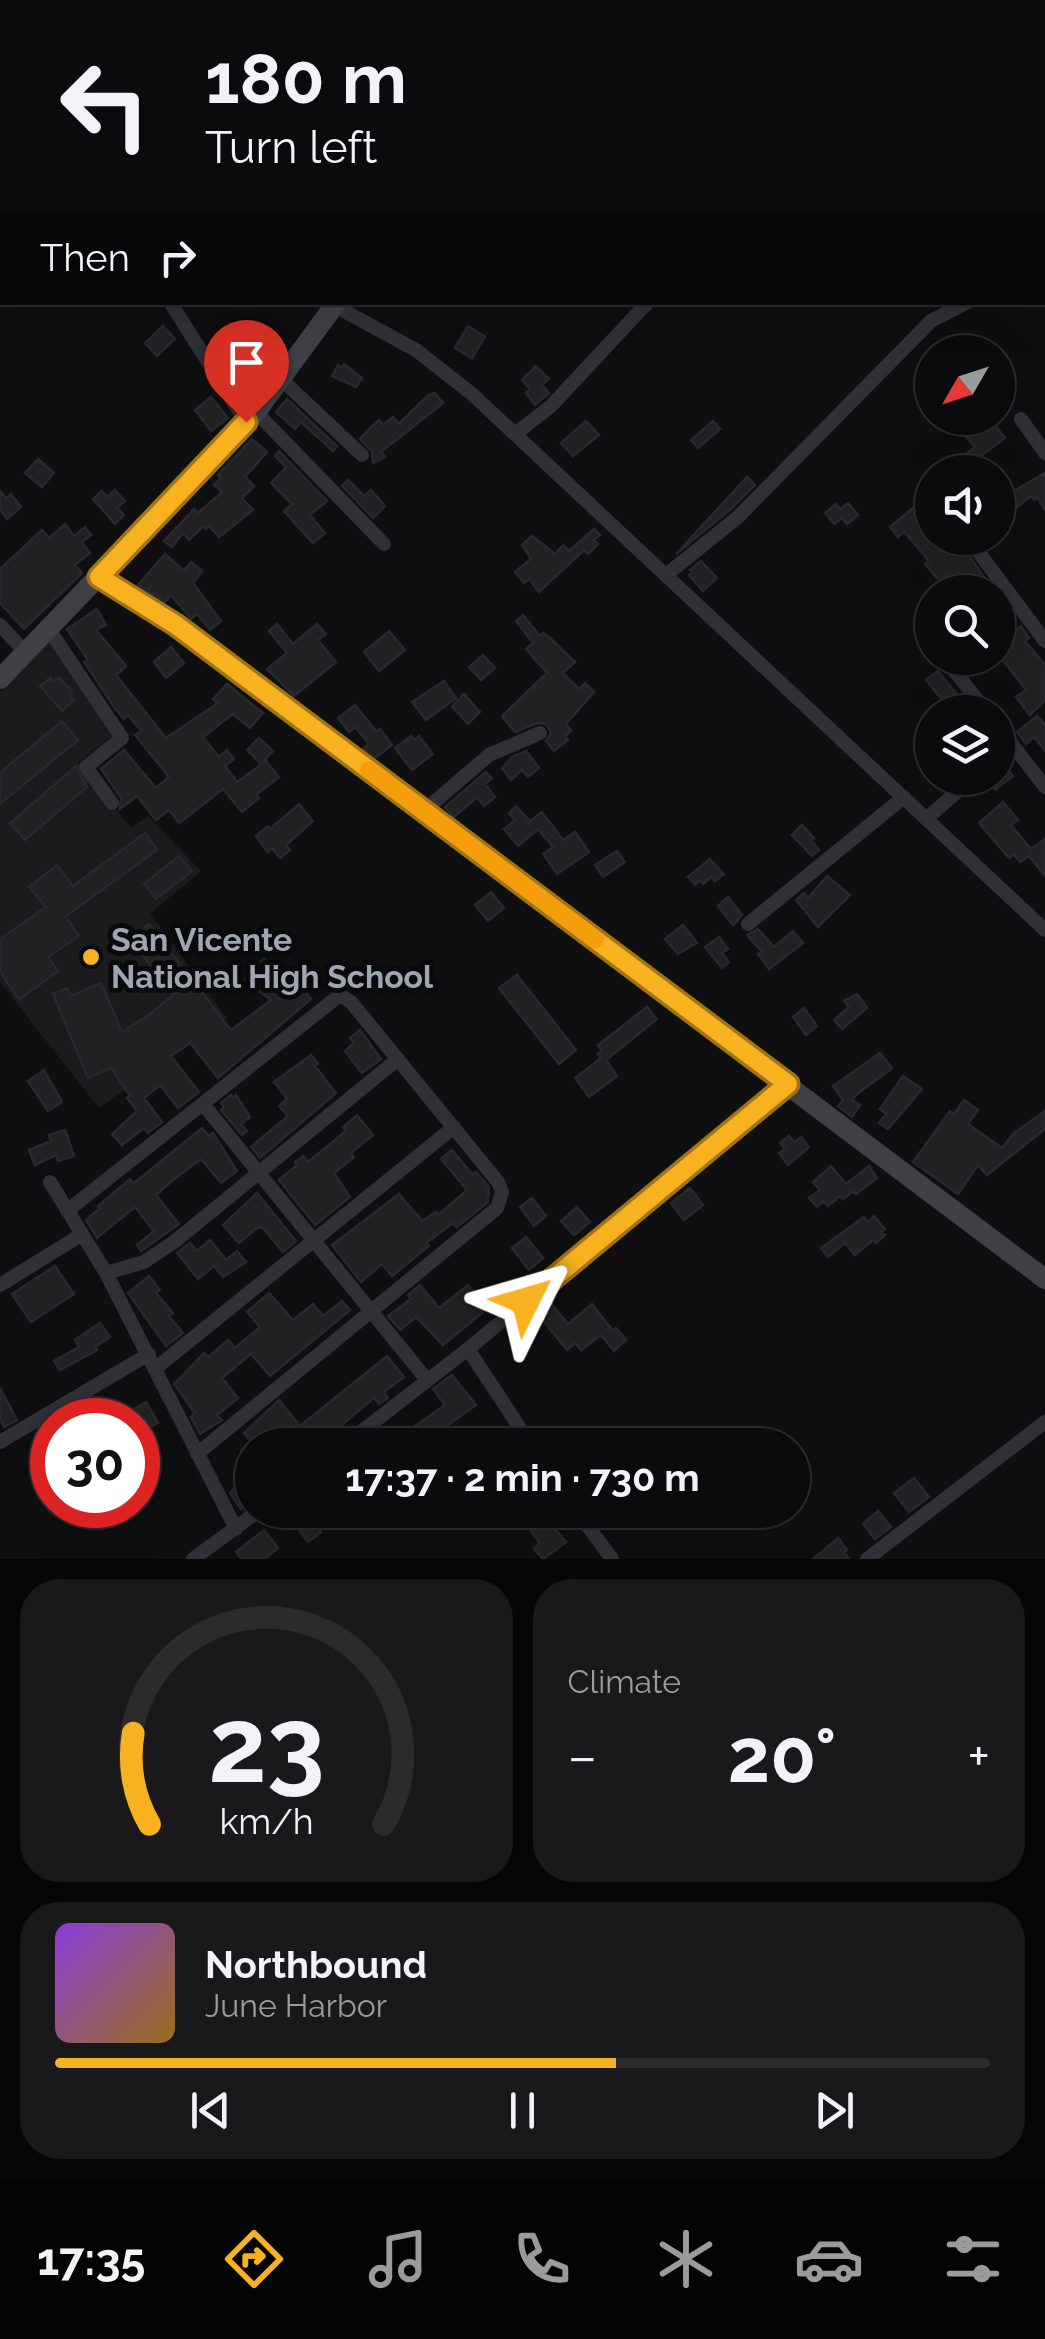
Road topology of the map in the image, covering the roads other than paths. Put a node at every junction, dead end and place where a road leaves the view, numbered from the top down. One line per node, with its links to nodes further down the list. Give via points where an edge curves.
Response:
1 (172, 305): 7 (street)
2 (335, 305): 6 (street)
3 (338, 305): 9 (street, via 447,372)
4 (645, 305): 9 (street, via 551,406)
5 (962, 305): 14 (street, via 931,321 738,517)
6 (281, 379): 7 (street); 11 (street)
7 (251, 417): 12 (street); 15 (street)
8 (1021, 419): 10 (street)
9 (515, 434): 14 (street)
10 (1045, 453)
11 (362, 454)
12 (384, 544)
13 (981, 555): 18 (street)
14 (666, 575): 27 (street)
15 (99, 577): 17 (street); 29 (street, via 176,625)
16 (0, 625): 19 (street)
17 (50, 630): 19 (street); 28 (street, via 122,738 86,767)
18 (1045, 642)
19 (26, 653): 21 (street)
20 (958, 675): 22 (street)
21 (0, 679)
22 (974, 695)
23 (540, 733): 29 (street, via 489,755)
24 (1015, 749): 25 (street)
25 (1045, 786)
26 (954, 795): 30 (street)
27 (904, 797): 30 (street); 31 (street)
28 (112, 802)
29 (424, 811): 34 (street)
30 (928, 818): 32 (street)
31 (748, 924)
32 (1045, 930)
33 (398, 1059): 35 (street, via 340,995); 36 (street); 37 (street)
34 (788, 1084): 43 (street); 46 (street)
35 (204, 1104): 37 (street); 39 (street)
36 (454, 1127): 41 (street); 45 (street, via 498,1182 502,1200)
37 (259, 1174): 41 (street); 42 (street, via 144,1262)
38 (50, 1182): 39 (street)
39 (68, 1211): 40 (street)
40 (81, 1235): 42 (street); 44 (street)
41 (314, 1241): 45 (street); 47 (street)
42 (106, 1272): 47 (street)
43 (1045, 1279)
44 (0, 1285)
45 (370, 1311): 48 (street); 53 (street)
46 (468, 1349): 48 (street); 51 (street)
47 (153, 1361): 52 (street); 53 (street)
48 (427, 1380): 50 (street)
49 (1045, 1422): 58 (street)
50 (366, 1428)
51 (520, 1428)
52 (0, 1442)
53 (196, 1454): 55 (street)
54 (589, 1528): 57 (street)
55 (236, 1529): 56 (street)
56 (193, 1559)
57 (612, 1559)
58 (867, 1559)

